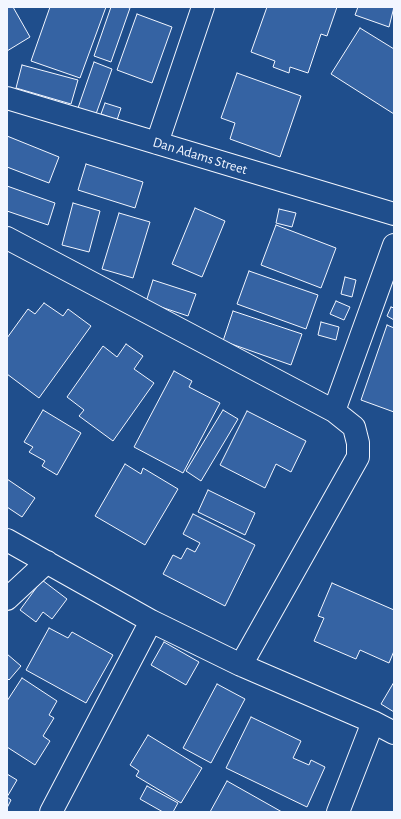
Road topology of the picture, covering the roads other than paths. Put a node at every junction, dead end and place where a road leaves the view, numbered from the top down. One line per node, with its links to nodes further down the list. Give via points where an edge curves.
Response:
1 (203, 7): 3 (street)
2 (7, 98): 3 (street, Dan Adams Street)
3 (157, 143): 4 (street, Dan Adams Street)
4 (394, 214)
5 (7, 238): 7 (street)
6 (394, 245): 7 (street)
7 (334, 411): 12 (street, via 354,427 358,457)
8 (7, 540): 9 (street)
9 (48, 562): 10 (street); 11 (street)
10 (7, 599)
11 (152, 621): 12 (street); 15 (street)
12 (241, 665): 13 (street)
13 (373, 722): 14 (street); 16 (street)
14 (394, 733)
15 (51, 812)
16 (338, 812)

